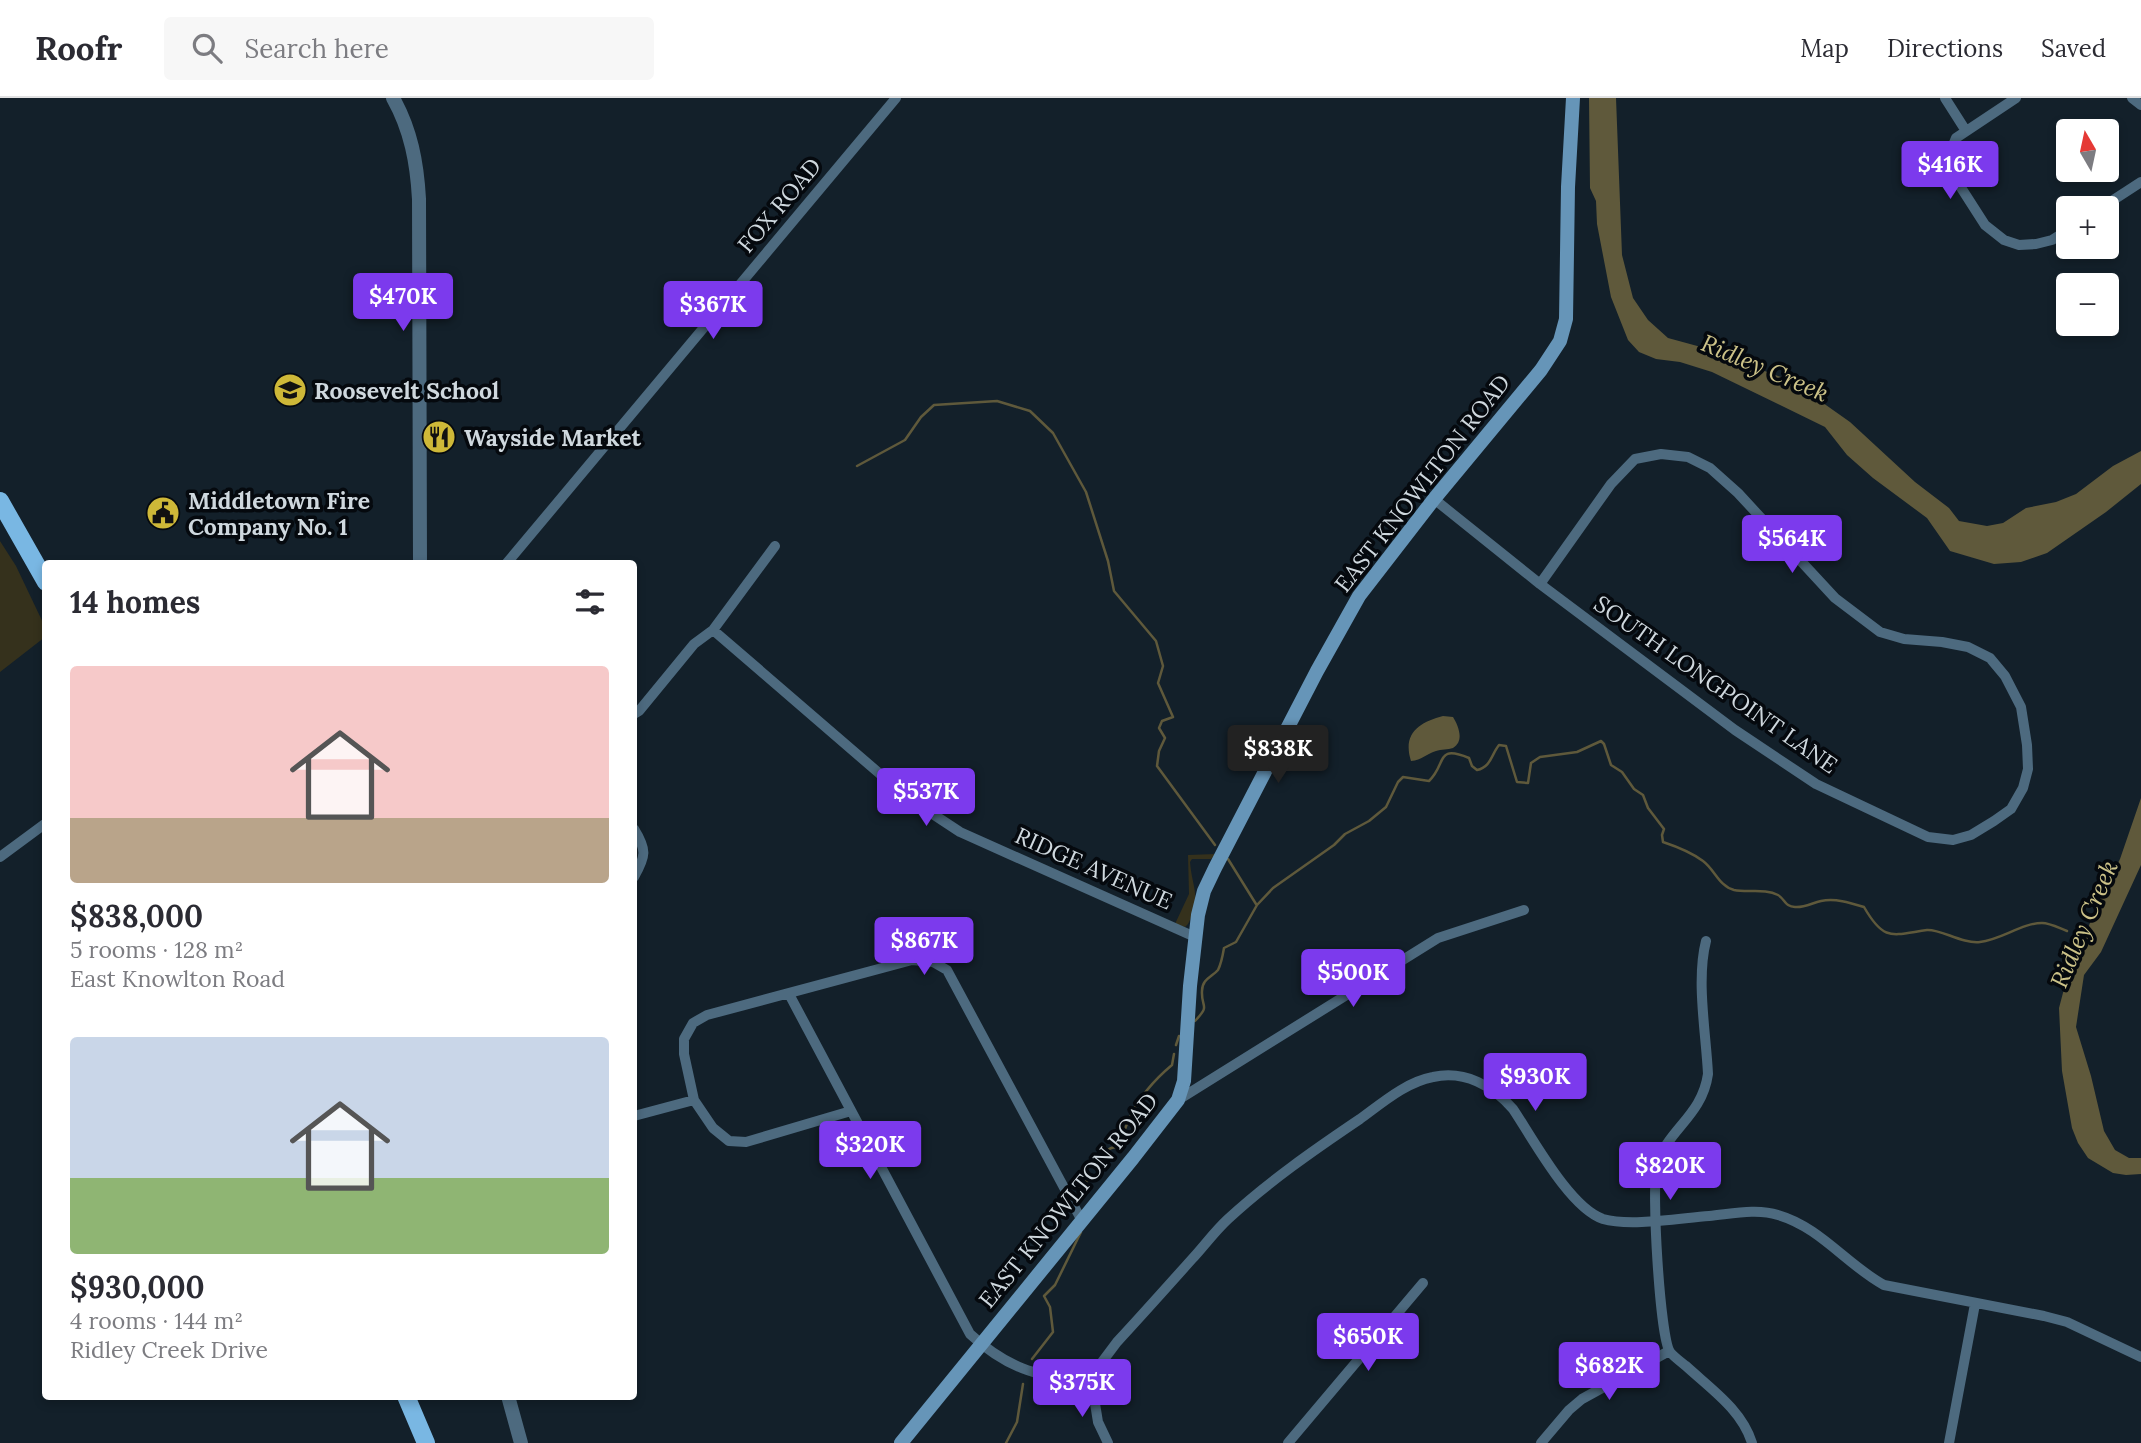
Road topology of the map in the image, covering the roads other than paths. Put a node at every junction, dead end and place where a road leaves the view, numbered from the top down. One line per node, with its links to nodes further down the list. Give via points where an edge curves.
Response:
1 (393, 98): 15 (street, via 415,152 419,192)
2 (896, 98): 16 (street, FOX ROAD)
3 (1573, 98): 12 (main road, EAST KNOWLTON ROAD, via 1566,319 1560,341 1514,405)
4 (1945, 98): 8 (street)
5 (2016, 98): 8 (street)
6 (2132, 98): 7 (street)
7 (2141, 105)
8 (1966, 131): 11 (street, via 1951,146 1949,167 1989,229 2019,245 2042,244)
9 (2141, 182): 10 (street)
10 (2119, 196)
11 (2056, 236)
12 (1434, 499): 18 (street, SOUTH LONGPOINT LANE); 26 (main road, EAST KNOWLTON ROAD, via 1359,596 1320,664 1209,880)
13 (0, 502): 17 (main road)
14 (775, 546): 19 (street)
15 (420, 560)
16 (509, 560)
17 (42, 575)
18 (1540, 584): 18 (street, SOUTH LONGPOINT LANE, via 1611,484 1636,459 1661,454 1688,457 1710,468 1738,492 1835,598 1880,632 1968,647 1990,657 2006,676 2021,707 2028,769 2023,788 2011,809 1971,835 1953,840 1927,837 1816,784 1735,730)
19 (713, 630): 20 (street, via 694,644); 26 (street, RIDGE AVENUE, via 880,774 960,832)
20 (637, 712)
21 (42, 826): 23 (street)
22 (637, 834): 24 (street, via 644,856)
23 (0, 857)
24 (637, 871)
25 (1524, 910): 30 (street, via 1438,938)
26 (1195, 937): 30 (main road, EAST KNOWLTON ROAD, via 1184,1081)
27 (1706, 941): 34 (street, via 1701,974 1706,1088 1657,1164)
28 (789, 994): 29 (street, via 707,1015 693,1023 684,1038 684,1054); 31 (street); 33 (street, via 912,960 933,962 947,970)
29 (694, 1100): 31 (street, via 713,1128 729,1141 746,1142); 32 (street)
30 (1178, 1100): 33 (main road, EAST KNOWLTON ROAD)
31 (851, 1111): 37 (street, via 970,1334)
32 (637, 1115)
33 (1082, 1221): 37 (main road, EAST KNOWLTON ROAD)
34 (1656, 1221): 36 (street, via 1776,1214 1804,1224 1884,1285); 38 (street); 40 (street, via 1603,1219 1586,1210 1571,1196 1503,1097 1468,1078 1434,1076 1411,1084 1308,1154 1227,1220 1116,1342)
35 (1423, 1283): 47 (street)
36 (1976, 1304): 39 (street, via 2067,1322); 50 (street)
37 (981, 1345): 40 (street, via 1031,1373); 45 (main road, EAST KNOWLTON ROAD)
38 (1669, 1350): 48 (street, via 1582,1399); 49 (street, via 1723,1400)
39 (2141, 1357)
40 (1092, 1385): 46 (street, via 1098,1422)
41 (408, 1400): 43 (main road)
42 (509, 1400): 44 (street)
43 (426, 1443)
44 (521, 1443)
45 (901, 1443)
46 (1108, 1443)
47 (1288, 1443)
48 (1541, 1443)
49 (1752, 1443)
50 (1949, 1443)

